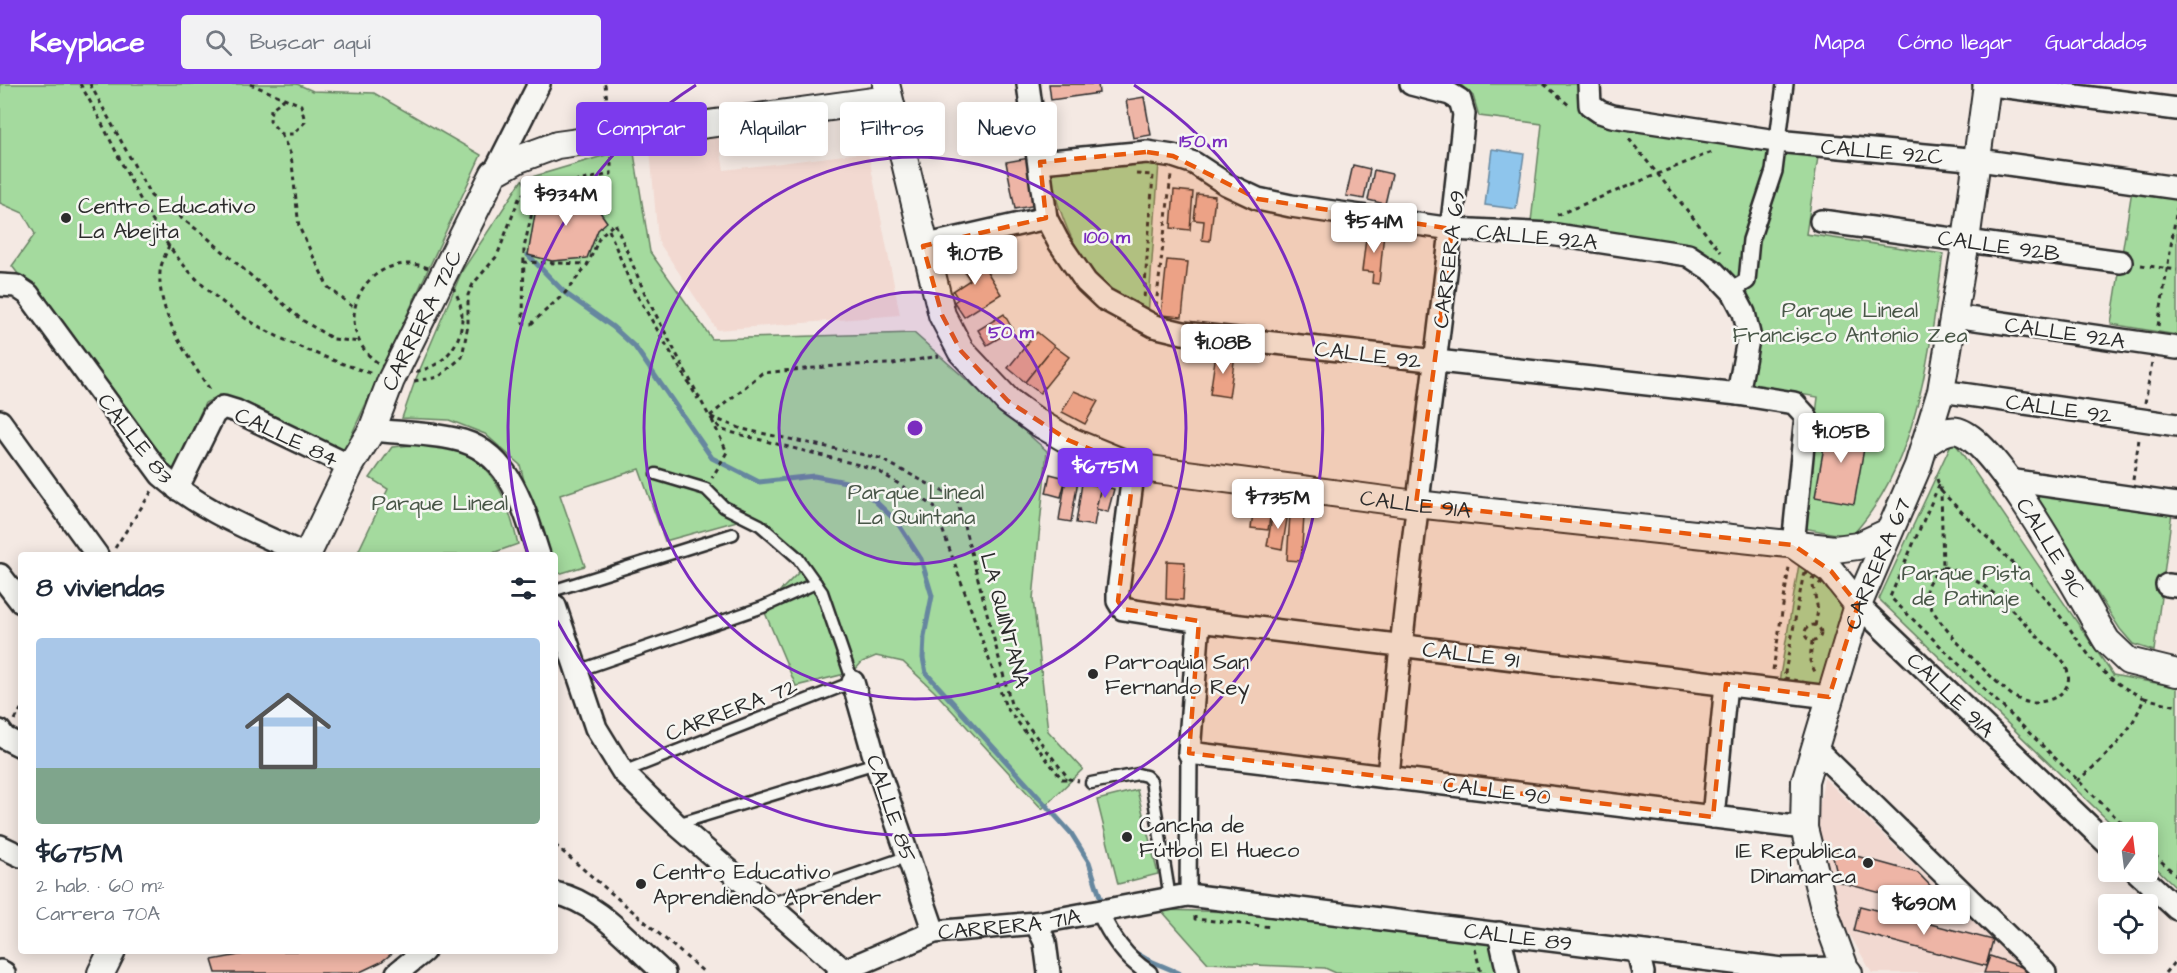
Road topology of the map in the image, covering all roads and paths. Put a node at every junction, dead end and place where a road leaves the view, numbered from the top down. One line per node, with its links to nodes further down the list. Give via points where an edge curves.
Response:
1 (80, 84): 36 (path)
2 (90, 84): 47 (path, via 151,196 160,205 203,234 302,320 333,339)
3 (250, 84): 12 (path)
4 (539, 84): 25 (street, CARRERA 72C)
5 (605, 84): 13 (path)
6 (1028, 84): 24 (street, CALLE 92)
7 (1412, 84): 33 (street, CARRERA 69, via 1460,99 1464,114)
8 (1785, 84): 18 (street)
9 (1986, 84): 14 (street); 23 (street, CARRERA 67)
10 (887, 91): 16 (street); 37 (street, CALLE 91A)
11 (1590, 94): 15 (street, CALLE 92C, via 1600,112)
12 (284, 99): 17 (path, via 274,105 269,115 272,126); 17 (path, via 301,105 305,122 293,134)
13 (607, 102)
14 (2177, 110)
15 (1612, 116): 18 (street, CALLE 92C); 27 (path)
16 (707, 120)
17 (281, 134): 44 (path, via 291,155 299,227 328,287)
18 (1776, 141): 23 (street, CALLE 92C); 43 (street, via 1774,171 1751,240 1747,281)
19 (576, 142): 25 (street, via 519,159)
20 (1720, 148): 27 (path)
21 (611, 156): 29 (path, via 611,174)
22 (1173, 156): 24 (street, CALLE 92A, via 1147,152); 33 (street, CALLE 92A, via 1194,163 1258,199); 45 (path)
23 (1979, 160): 28 (street, CALLE 92C); 35 (street, CARRERA 67)
24 (1040, 162): 31 (street, CALLE 92)
25 (494, 173): 51 (street, CARRERA 72C)
26 (1133, 174): 45 (path, via 1153,175)
27 (1658, 174): 30 (path); 43 (path, via 1726,260 1735,280)
28 (2177, 188)
29 (526, 192): 38 (path, via 532,208); 51 (path, via 520,196 497,256 468,296 462,357 439,377)
30 (1553, 216)
31 (1046, 218): 37 (street); 45 (street, CALLE 92, via 1092,288 1111,304)
32 (1821, 221): 35 (street, CALLE 92B)
33 (1452, 229): 50 (street, CARRERA 69); 53 (street, CALLE 92A, via 1550,234 1688,255 1727,285 1744,313 1749,334)
34 (609, 230): 40 (path, via 600,236); 55 (path, LA QUINTANA, via 631,285); 55 (path, LA QUINTANA, via 615,223 646,296)
35 (1966, 241): 39 (street, CALLE 92B); 46 (street, CARRERA 67)
36 (168, 245): 51 (path, via 208,290 269,334 312,354); 54 (path, via 160,271 162,296 181,347)
37 (923, 246): 49 (street, CALLE 91A, via 942,315)
38 (523, 262): 40 (path); 40 (path, via 523,323 531,324 565,293)
39 (2121, 262): 41 (path)
40 (588, 264)
41 (2177, 270)
42 (0, 285): 65 (street, CALLE 83, via 16,286 28,294)
43 (1734, 289)
44 (354, 308)
45 (1148, 316): 50 (street, CALLE 92, via 1183,333)
46 (1953, 316): 48 (street, CALLE 92A); 52 (street, CARRERA 67)
47 (360, 342)
48 (2177, 348)
49 (961, 351): 55 (path, via 893,364 762,373); 61 (street, CALLE 91A, via 1008,401 1037,422 1068,440)
50 (1436, 362): 53 (street, CALLE 92); 68 (street, CARRERA 69)
51 (391, 380): 58 (street, CARRERA 72C)
52 (1941, 391): 57 (street, CALLE 92); 59 (street, CARRERA 67)
53 (1738, 394): 72 (street, CALLE 92, via 1794,403 1806,416)
54 (223, 408): 60 (street, CALLE 84); 65 (street, via 214,414)
55 (710, 416): 63 (path, via 728,452); 104 (path, LA QUINTANA, via 722,429 875,469 934,506 1006,707 1062,779); 104 (path, LA QUINTANA, via 742,429 879,458 957,499 1011,704)
56 (0, 421): 73 (street)
57 (2177, 425)
58 (372, 430): 60 (street, CARRERA 72C); 77 (street, via 457,439 483,451 508,474 524,506)
59 (1922, 455): 64 (street, CALLE 91C, via 1945,431 1956,430 1973,438); 66 (path); 70 (street, CARRERA 67)
60 (350, 465): 76 (street, CARRERA 72C)
61 (1134, 467): 68 (street, CALLE 91A); 86 (street, CALLE 91, via 1118,601 1123,609)
62 (656, 474): 81 (lane, via 706,489 724,507 760,525 796,557)
63 (715, 474)
64 (2009, 480): 69 (street); 90 (street, CALLE 91C, via 2107,641 2128,661)
65 (169, 482): 74 (path); 75 (street, CALLE 83, via 204,508)
66 (1939, 485): 67 (path); 105 (path, via 1890,597)
67 (1941, 490): 78 (path); 95 (path, via 2056,610 2092,663 2120,686)
68 (1416, 504): 72 (street, CALLE 91A); 88 (street, CARRERA 69)
69 (2177, 504)
70 (1888, 532): 72 (street, CALLE 91A, via 1858,546 1834,549); 84 (street, CARRERA 67)
71 (733, 534): 82 (lane)
72 (1793, 544): 84 (street, CALLE 91A, via 1831,571); 93 (path)
73 (95, 552)
74 (113, 552)
75 (299, 552)
76 (307, 552)
77 (538, 552)
78 (1943, 567): 78 (path, via 1931,577 1925,593 1928,605 1951,635 2014,697 2028,703 2043,702 2066,691 2066,665 2028,625 1986,588)
79 (0, 575): 83 (street)
80 (1811, 578): 80 (path, via 1804,572 1784,678 1821,686 1846,606); 87 (path, via 1818,610)
81 (816, 583): 89 (lane, via 764,607); 91 (lane)
82 (558, 589)
83 (18, 598)
84 (1858, 605): 94 (street, CARRERA 67); 107 (street, CALLE 91A)
85 (558, 615): 89 (street)
86 (1199, 621): 88 (street, CALLE 91); 100 (street)
87 (1815, 626): 87 (path, via 1809,626 1805,633 1811,641 1821,635)
88 (1400, 646): 92 (street, CALLE 91); 103 (street, CARRERA 69)
89 (577, 671): 102 (street, via 596,728)
90 (2177, 673)
91 (853, 682): 101 (street, CALLE 85); 102 (lane, CARRERA 72)
92 (1726, 684): 93 (street, CALLE 91); 108 (street)
93 (1770, 689): 94 (street, CALLE 91)
94 (1829, 698): 99 (street, CARRERA 67)
95 (2144, 698): 96 (path); 105 (path, via 2134,724 2105,757)
96 (2177, 706)
97 (0, 731): 98 (street)
98 (18, 744)
99 (1814, 747): 111 (street, CARRERA 67, via 1805,781); 145 (street)
100 (1189, 753): 103 (street, CALLE 90); 121 (street)
101 (876, 763): 110 (lane); 116 (street, CALLE 85)
102 (623, 772): 110 (street)
103 (1388, 777): 108 (street, CALLE 90)
104 (1069, 779): 106 (path)
105 (2076, 781): 107 (path); 109 (path)
106 (1091, 783): 121 (lane, via 1138,774 1151,781)
107 (2045, 784): 112 (street, CALLE 91A)
108 (1713, 817): 111 (street, CALLE 90)
109 (2120, 822)
110 (676, 824): 122 (street)
111 (1804, 828): 135 (street, CARRERA 67, via 1826,916)
112 (2098, 834)
113 (0, 846): 115 (street)
114 (558, 848): 140 (path)
115 (18, 855)
116 (909, 856): 122 (lane); 126 (street, CALLE 85)
117 (2158, 858): 118 (path)
118 (2177, 876)
119 (2148, 882): 123 (street)
120 (558, 894): 133 (street, via 589,906)
121 (1179, 897): 124 (street, CARRERA 71A); 127 (street, CALLE 89)
122 (767, 905): 136 (street)
123 (2177, 909)
124 (1099, 911): 125 (street, CARRERA 71A); 142 (street, via 1127,956)
125 (1036, 923): 126 (street, CARRERA 71A); 141 (street, via 1045,942)
126 (934, 932): 136 (street, CARRERA 71A)
127 (1499, 933): 128 (street, CALLE 89); 143 (street)
128 (1638, 952): 134 (street, CALLE 89); 144 (street)
129 (110, 954): 138 (street)
130 (420, 954): 139 (street)
131 (2177, 959): 146 (path)
132 (0, 971): 137 (street)
133 (656, 971)
134 (1782, 971): 135 (street, CALLE 89)
135 (1847, 971)
136 (843, 972)
137 (4, 973)
138 (101, 973)
139 (397, 973)
140 (705, 973)
141 (1049, 973)
142 (1149, 973)
143 (1508, 973)
144 (1643, 973)
145 (2044, 973)
146 (2165, 973)

